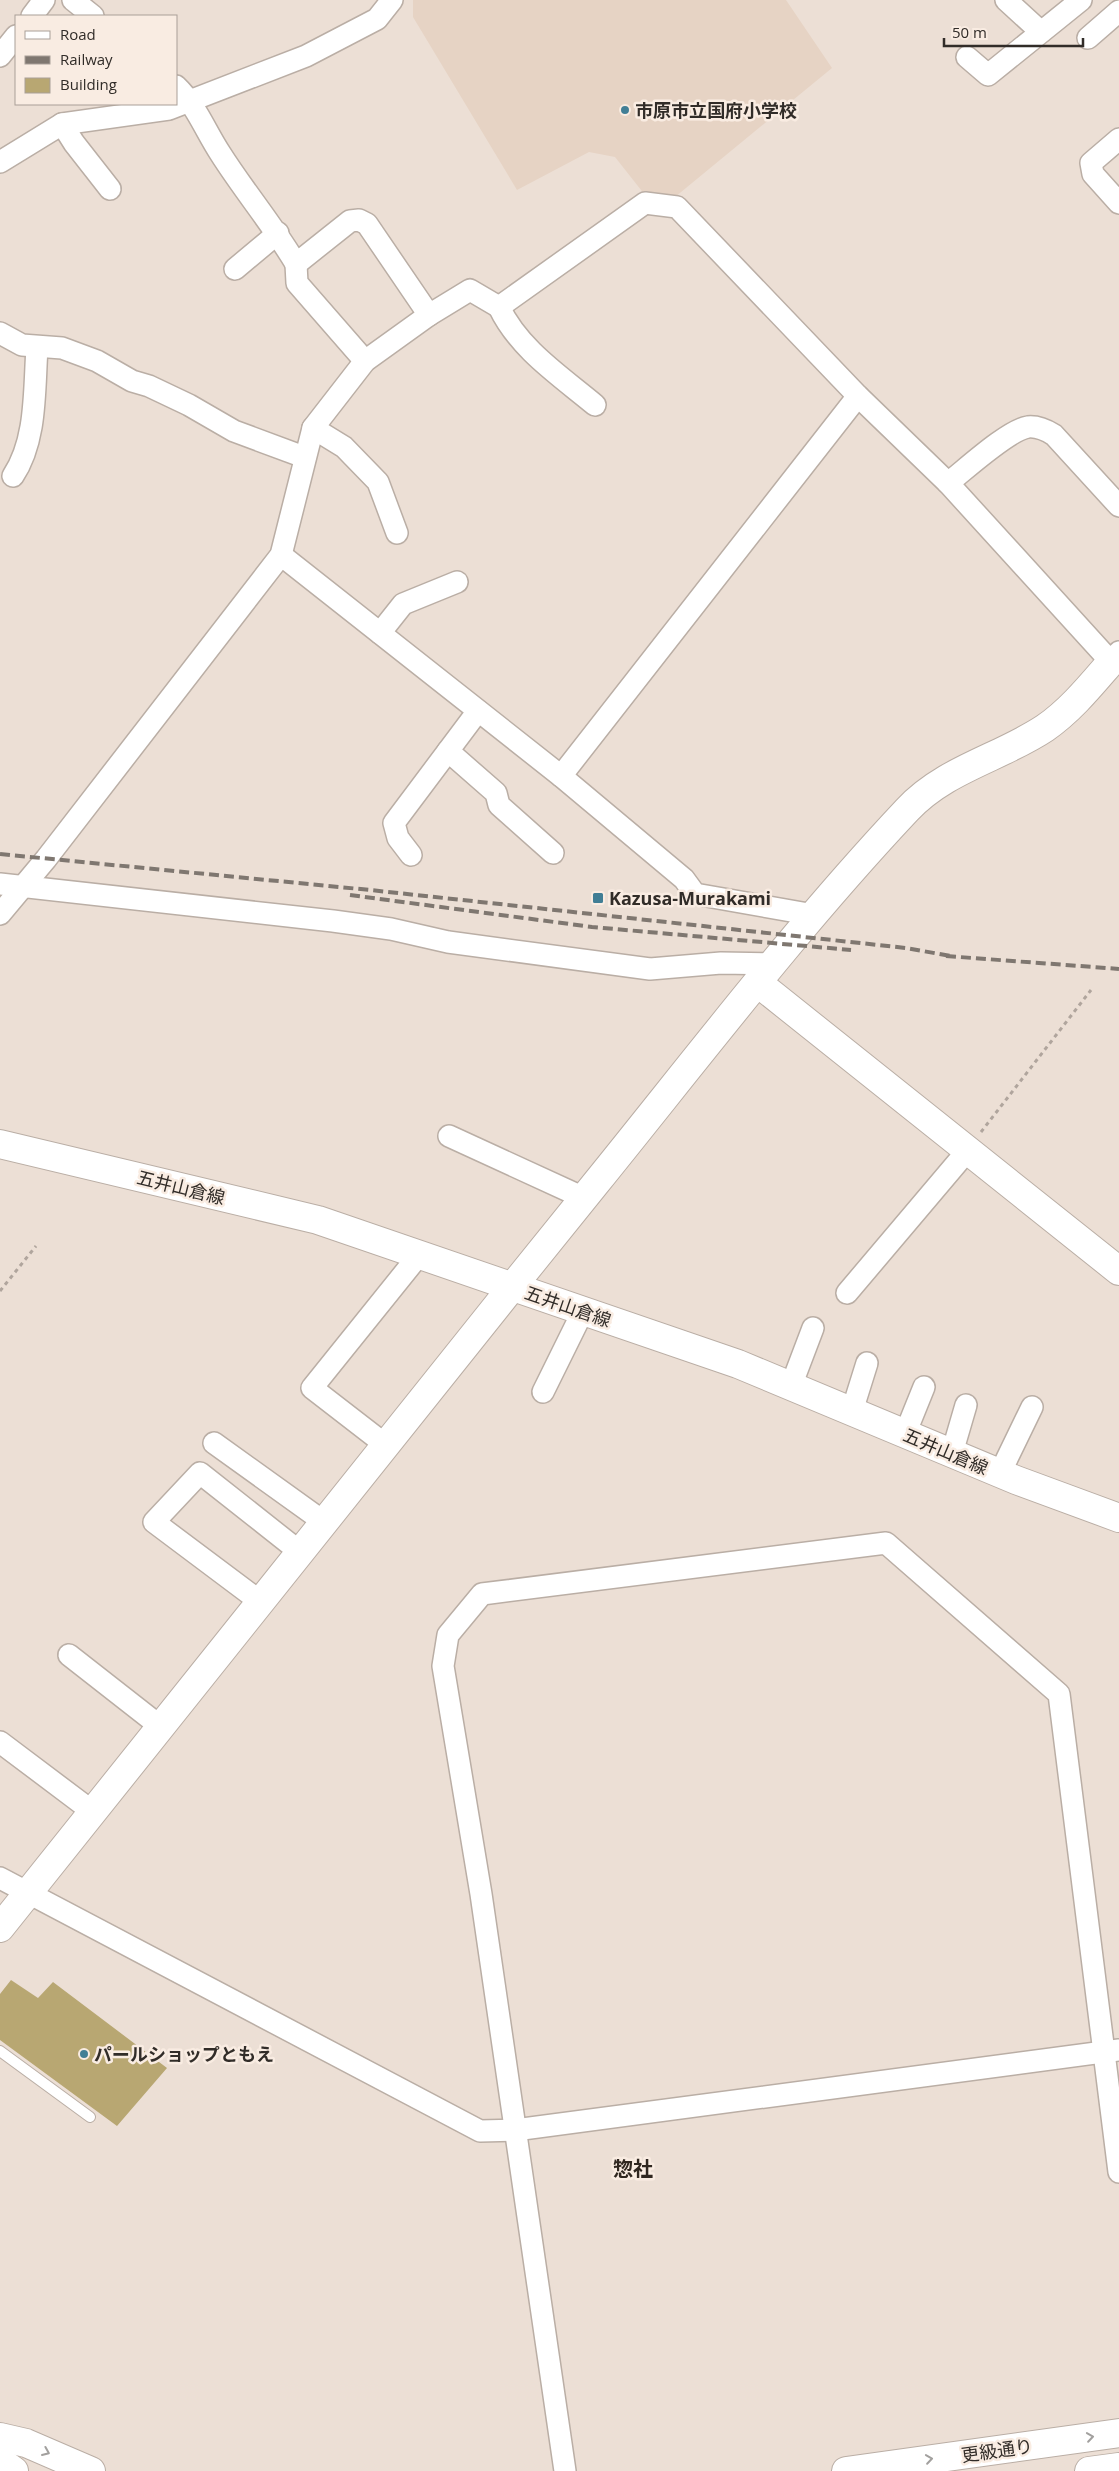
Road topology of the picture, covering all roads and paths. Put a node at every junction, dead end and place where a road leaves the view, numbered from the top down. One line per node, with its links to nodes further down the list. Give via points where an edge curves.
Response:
1 (44, 0): 7 (street)
2 (73, 0): 8 (street)
3 (392, 0): 14 (street, via 377,20 306,56)
4 (1006, 0): 9 (street)
5 (1080, 0): 9 (street)
6 (1119, 11): 11 (street)
7 (33, 15)
8 (92, 15)
9 (1042, 32): 13 (street, via 988,75)
10 (15, 37): 12 (street)
11 (1088, 38)
12 (0, 56)
13 (967, 58)
14 (183, 93): 21 (street, via 220,154)
15 (172, 105): 16 (street, via 169,109)
16 (62, 124): 18 (street); 19 (street)
17 (1119, 138): 20 (street, via 1091,163 1093,174)
18 (0, 162)
19 (110, 189)
20 (1119, 203)
21 (278, 233): 22 (street); 23 (street)
22 (296, 264): 25 (street, via 350,221 359,220 367,224); 28 (street, via 296,283)
23 (235, 269)
24 (499, 307): 25 (street, via 470,290); 29 (street, via 645,203 677,207); 30 (street, via 506,323 529,351)
25 (429, 315): 28 (street)
26 (0, 333): 27 (street, via 22,345)
27 (37, 348): 32 (street, via 62,348 97,361 132,381 189,405 234,431); 33 (street, via 31,425 23,461)
28 (365, 361): 31 (street)
29 (858, 396): 34 (street); 43 (street)
30 (595, 405)
31 (313, 428): 32 (street); 36 (street, via 344,447 378,482)
32 (304, 457): 37 (street)
33 (13, 476)
34 (948, 483): 35 (street, via 1003,440 1028,427 1042,428 1054,435); 40 (street)
35 (1119, 506)
36 (397, 532)
37 (281, 555): 39 (street); 47 (street)
38 (458, 582): 39 (street, via 403,604)
39 (380, 633): 41 (street)
40 (1115, 657): 51 (street, via 1062,715 1043,729 929,789)
41 (478, 711): 42 (street); 43 (street)
42 (448, 751): 44 (street, via 496,793 499,805); 45 (street, via 394,823 398,838)
43 (561, 776): 49 (street, via 684,879)
44 (553, 853)
45 (412, 855)
46 (0, 884): 47 (street)
47 (24, 887): 50 (street); 52 (street, via 333,921 391,929 448,942 650,969 721,963)
48 (610, 893): 49 (path, via 668,899)
49 (695, 894): 51 (street)
50 (0, 914)
51 (814, 915): 52 (street)
52 (765, 974): 56 (street); 57 (street)
53 (1091, 990): 56 (path)
54 (449, 1136): 57 (street)
55 (0, 1144): 59 (street, 五井山倉線, via 318,1220)
56 (968, 1150): 60 (street); 63 (street)
57 (584, 1198): 61 (street)
58 (36, 1246): 62 (path)
59 (418, 1255): 61 (street, 五井山倉線); 75 (street, via 312,1388)
60 (1119, 1271)
61 (511, 1287): 64 (street, 五井山倉線); 75 (street)
62 (0, 1291)
63 (847, 1293)
64 (583, 1311): 67 (street, 五井山倉線, via 738,1364); 69 (street)
65 (813, 1328): 67 (street)
66 (867, 1363): 72 (street)
67 (791, 1386): 72 (street, 五井山倉線)
68 (924, 1387): 73 (street)
69 (543, 1392)
70 (966, 1405): 76 (street)
71 (1032, 1406): 77 (street)
72 (852, 1412): 73 (street, 五井山倉線)
73 (905, 1434): 76 (street, 五井山倉線)
74 (214, 1442): 79 (street)
75 (387, 1446): 79 (street)
76 (952, 1453): 77 (street, 五井山倉線)
77 (1000, 1473): 78 (street, 五井山倉線)
78 (1119, 1518)
79 (324, 1522): 80 (street)
80 (300, 1552): 81 (street); 81 (street, via 200,1473 154,1522)
81 (262, 1603): 83 (street)
82 (69, 1655): 83 (street)
83 (161, 1728): 85 (street)
84 (0, 1742): 85 (street)
85 (93, 1812): 87 (street)
86 (0, 1878): 87 (street)
87 (29, 1892): 88 (street); 92 (street, via 480,2131)
88 (0, 1928)
89 (0, 2051): 91 (lane)
90 (1111, 2052): 92 (street); 92 (street, via 1059,1694 886,1543 482,1594 448,1635 443,1666 482,1894); 93 (street)
91 (90, 2117)
92 (515, 2130): 100 (street)
93 (1119, 2172)
94 (1119, 2433): 101 (street, 更級通り, one-way to 94)
95 (0, 2437): 99 (street, one-way to 99, via 26,2443)
96 (0, 2461): 98 (street)
97 (1119, 2467): 102 (street)
98 (14, 2471)
99 (91, 2471)
100 (565, 2471)
101 (846, 2471)
102 (1089, 2471)

